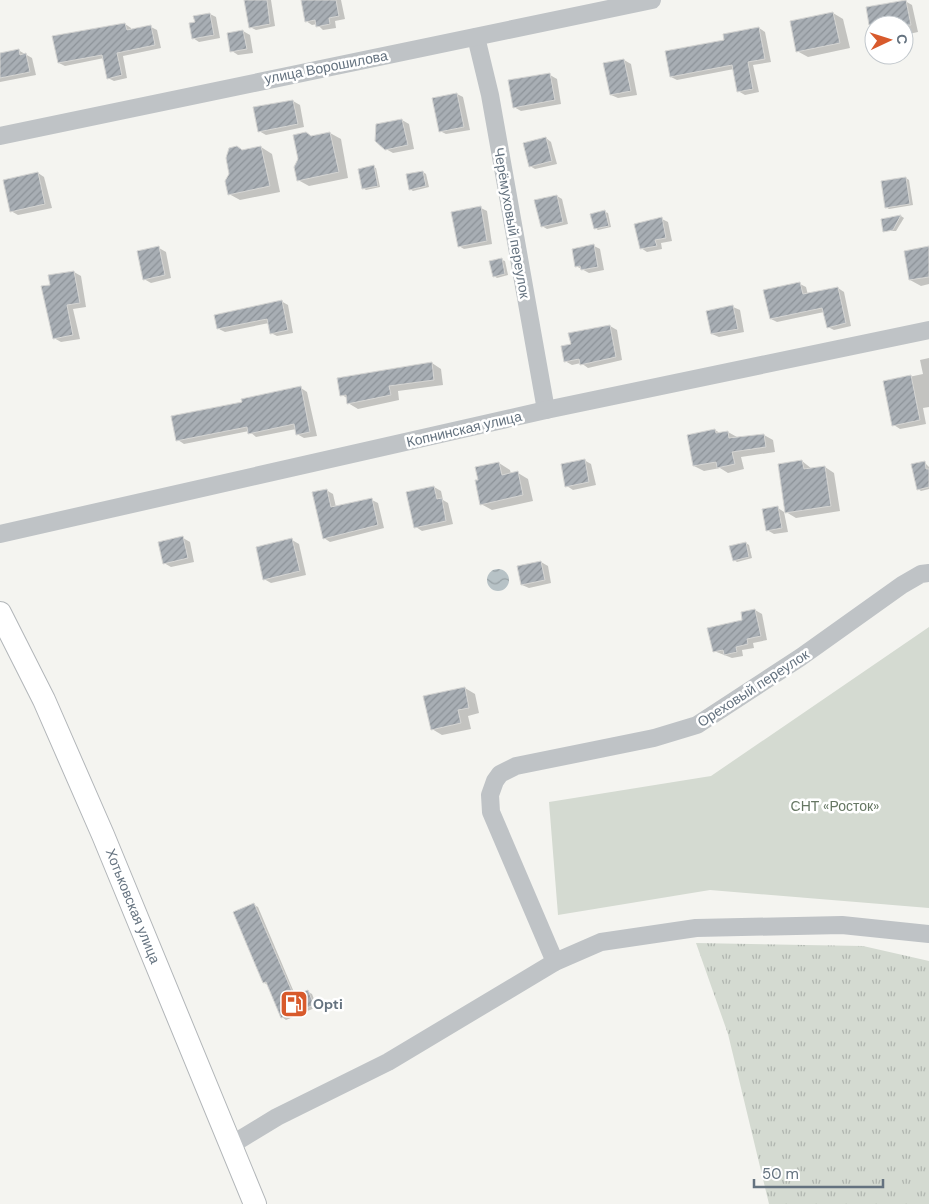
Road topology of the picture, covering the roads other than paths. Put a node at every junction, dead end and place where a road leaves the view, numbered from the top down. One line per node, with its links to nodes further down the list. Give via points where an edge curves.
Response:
1 (652, 0): 2 (street, улица Ворошилова)
2 (476, 37): 3 (street, улица Ворошилова); 5 (street, Черёмуховый переулок, via 490,95)
3 (0, 136)
4 (929, 330): 5 (street, Копнинская улица)
5 (546, 410): 6 (street, Копнинская улица)
6 (0, 534)
7 (929, 573): 10 (street, Ореховый переулок, via 902,585 802,657 697,725 654,738 536,761 500,774 490,795 491,812)
8 (0, 613): 11 (main road, Хотьковская улица, via 44,700 103,835)
9 (929, 934): 10 (street, via 842,925 696,928 601,942)
10 (555, 962): 11 (street, via 388,1062 277,1117)
11 (232, 1145): 12 (main road, Хотьковская улица)
12 (256, 1204)

